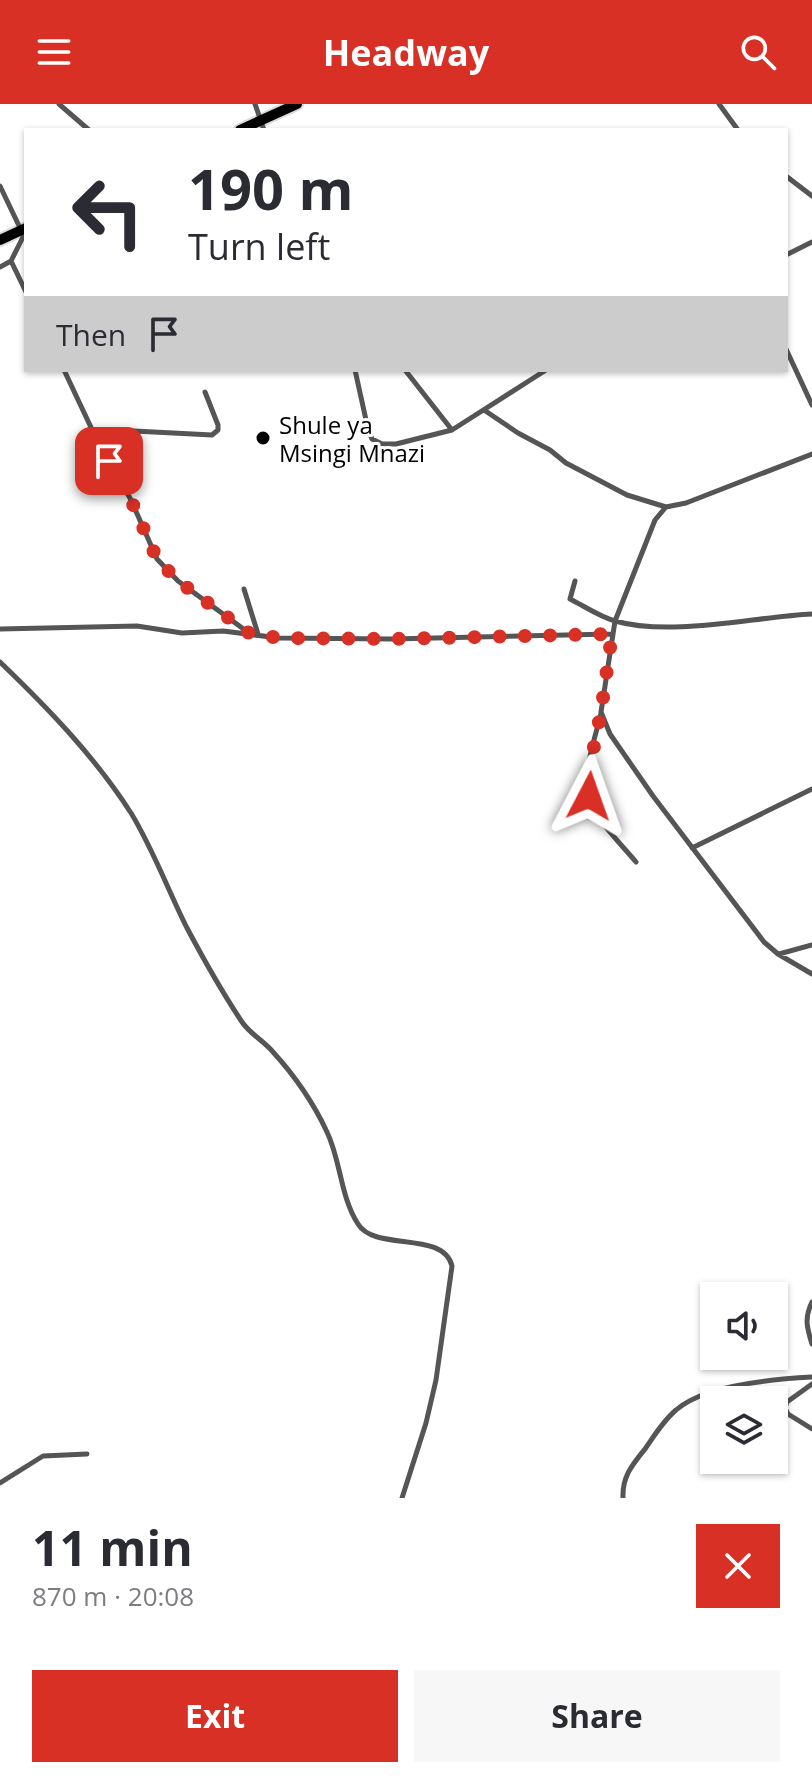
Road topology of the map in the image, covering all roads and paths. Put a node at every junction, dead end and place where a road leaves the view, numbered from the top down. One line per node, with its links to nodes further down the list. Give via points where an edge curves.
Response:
1 (59, 104): 6 (street)
2 (255, 104): 5 (street)
3 (297, 104): 5 (highway)
4 (719, 104): 7 (street)
5 (263, 125)
6 (87, 128)
7 (737, 128)
8 (788, 178): 10 (street)
9 (0, 186): 11 (street)
10 (812, 196)
11 (24, 229): 12 (highway); 15 (street)
12 (0, 240)
13 (812, 242): 14 (street)
14 (788, 254)
15 (11, 261): 16 (street); 17 (street)
16 (0, 267)
17 (24, 288)
18 (788, 353): 24 (street)
19 (65, 372): 27 (street)
20 (355, 372): 26 (street, via 376,443 396,444)
21 (407, 372): 26 (street)
22 (543, 372): 25 (street)
23 (205, 392): 27 (street, via 218,425 212,435 134,431)
24 (812, 405)
25 (484, 410): 26 (street); 29 (street, via 566,463 627,495)
26 (452, 430)
27 (96, 438): 35 (street, via 157,559)
28 (812, 454): 29 (street)
29 (666, 507): 33 (street, via 645,541)
30 (575, 581): 33 (street, via 570,599)
31 (244, 589): 36 (street)
32 (812, 614): 33 (street, via 679,626)
33 (615, 621): 37 (street)
34 (0, 629): 35 (street, via 137,626 182,633)
35 (249, 633): 36 (street)
36 (258, 634): 37 (street, via 392,639)
37 (612, 634): 39 (street)
38 (0, 662): 53 (street, via 78,743 132,815 242,1023 288,1070 327,1130 358,1225 369,1234 430,1247 451,1260 436,1380)
39 (601, 712): 41 (street, via 610,734); 42 (street, via 587,781 589,796)
40 (812, 789): 41 (street)
41 (692, 848): 44 (street)
42 (636, 862)
43 (812, 945): 44 (street)
44 (778, 954): 45 (street)
45 (812, 974)
46 (812, 1302): 47 (street, via 806,1325)
47 (812, 1344)
48 (812, 1377): 54 (street, via 714,1391 687,1402 668,1418 626,1474)
49 (812, 1384): 50 (street, via 785,1408)
50 (812, 1429)
51 (87, 1454): 52 (street, via 43,1456)
52 (0, 1483)
53 (402, 1498)
54 (623, 1498)

